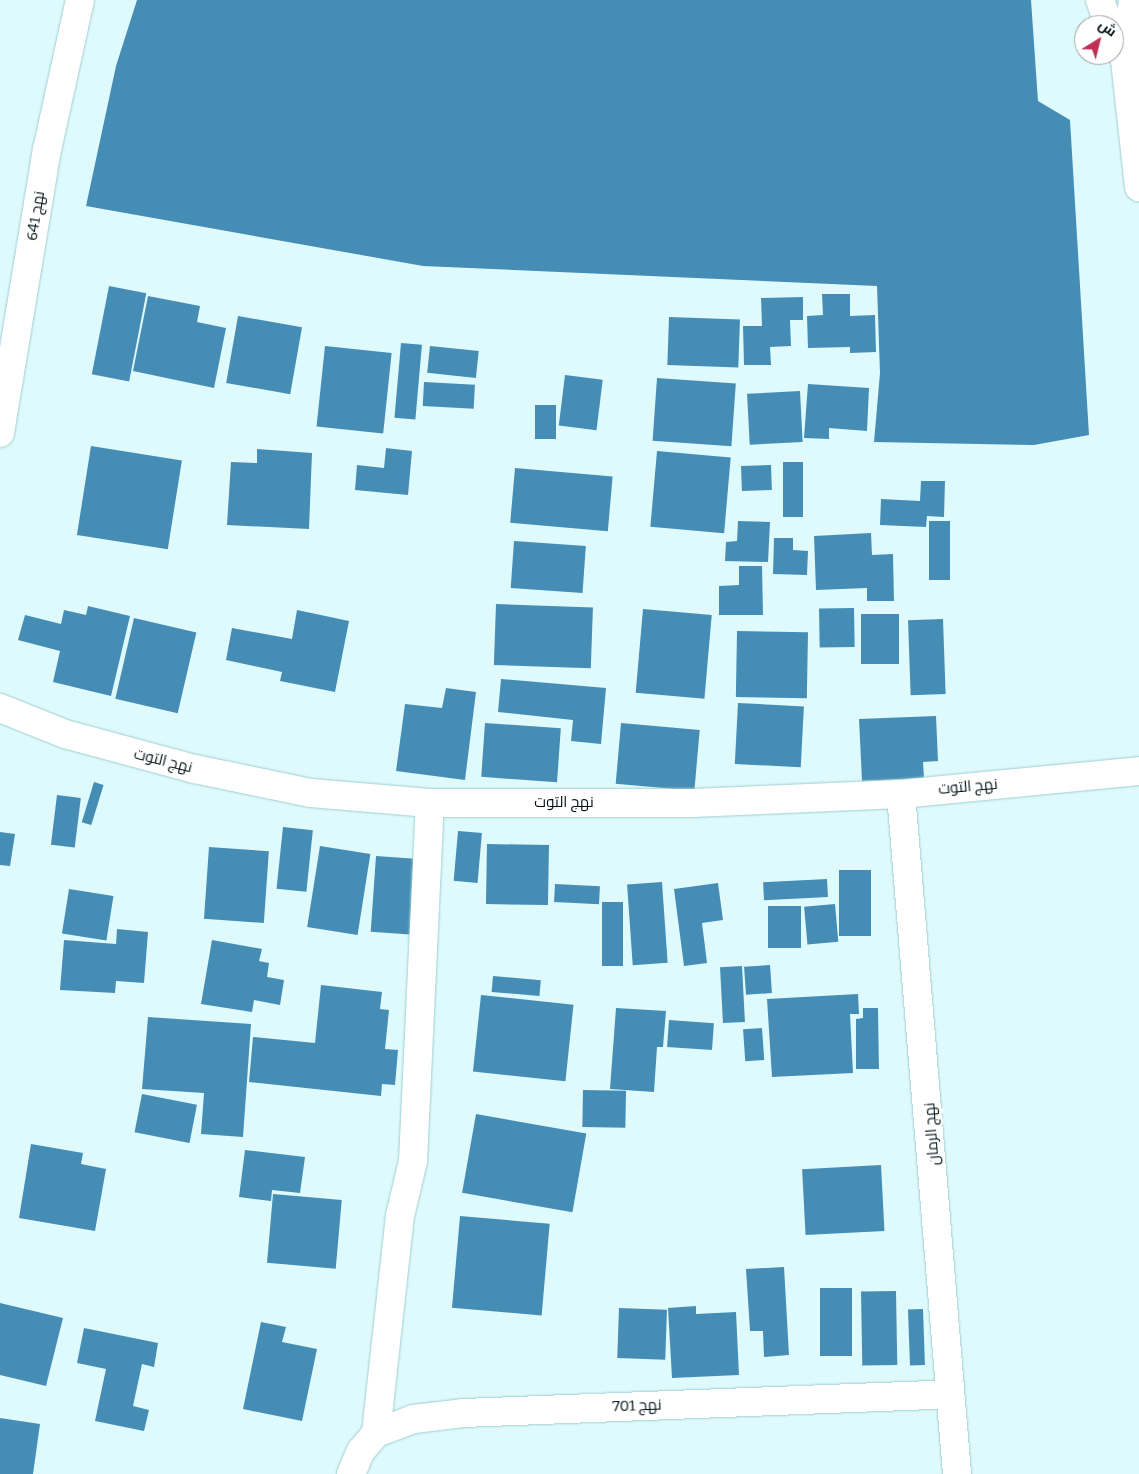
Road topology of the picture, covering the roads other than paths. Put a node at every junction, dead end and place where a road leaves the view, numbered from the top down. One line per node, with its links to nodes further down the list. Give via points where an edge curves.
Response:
1 (80, 0): 7 (street, نهج 641, via 47,150)
2 (1100, 0): 4 (street)
3 (1133, 0): 5 (street)
4 (1105, 15)
5 (1125, 60): 6 (street)
6 (1139, 187)
7 (0, 433)
8 (0, 708): 11 (street, نهج التوت, via 65,734 195,770 311,793)
9 (1139, 771): 10 (street, نهج التوت)
10 (901, 794): 11 (street, نهج التوت, via 693,804); 12 (street, نهج الرمان, via 931,1118)
11 (430, 803): 13 (street, via 413,1161 400,1216)
12 (949, 1394): 13 (street, نهج 701, via 463,1413 414,1420); 15 (street, نهج الرمان)
13 (376, 1433): 14 (street, via 361,1451)
14 (351, 1474)
15 (957, 1474)

